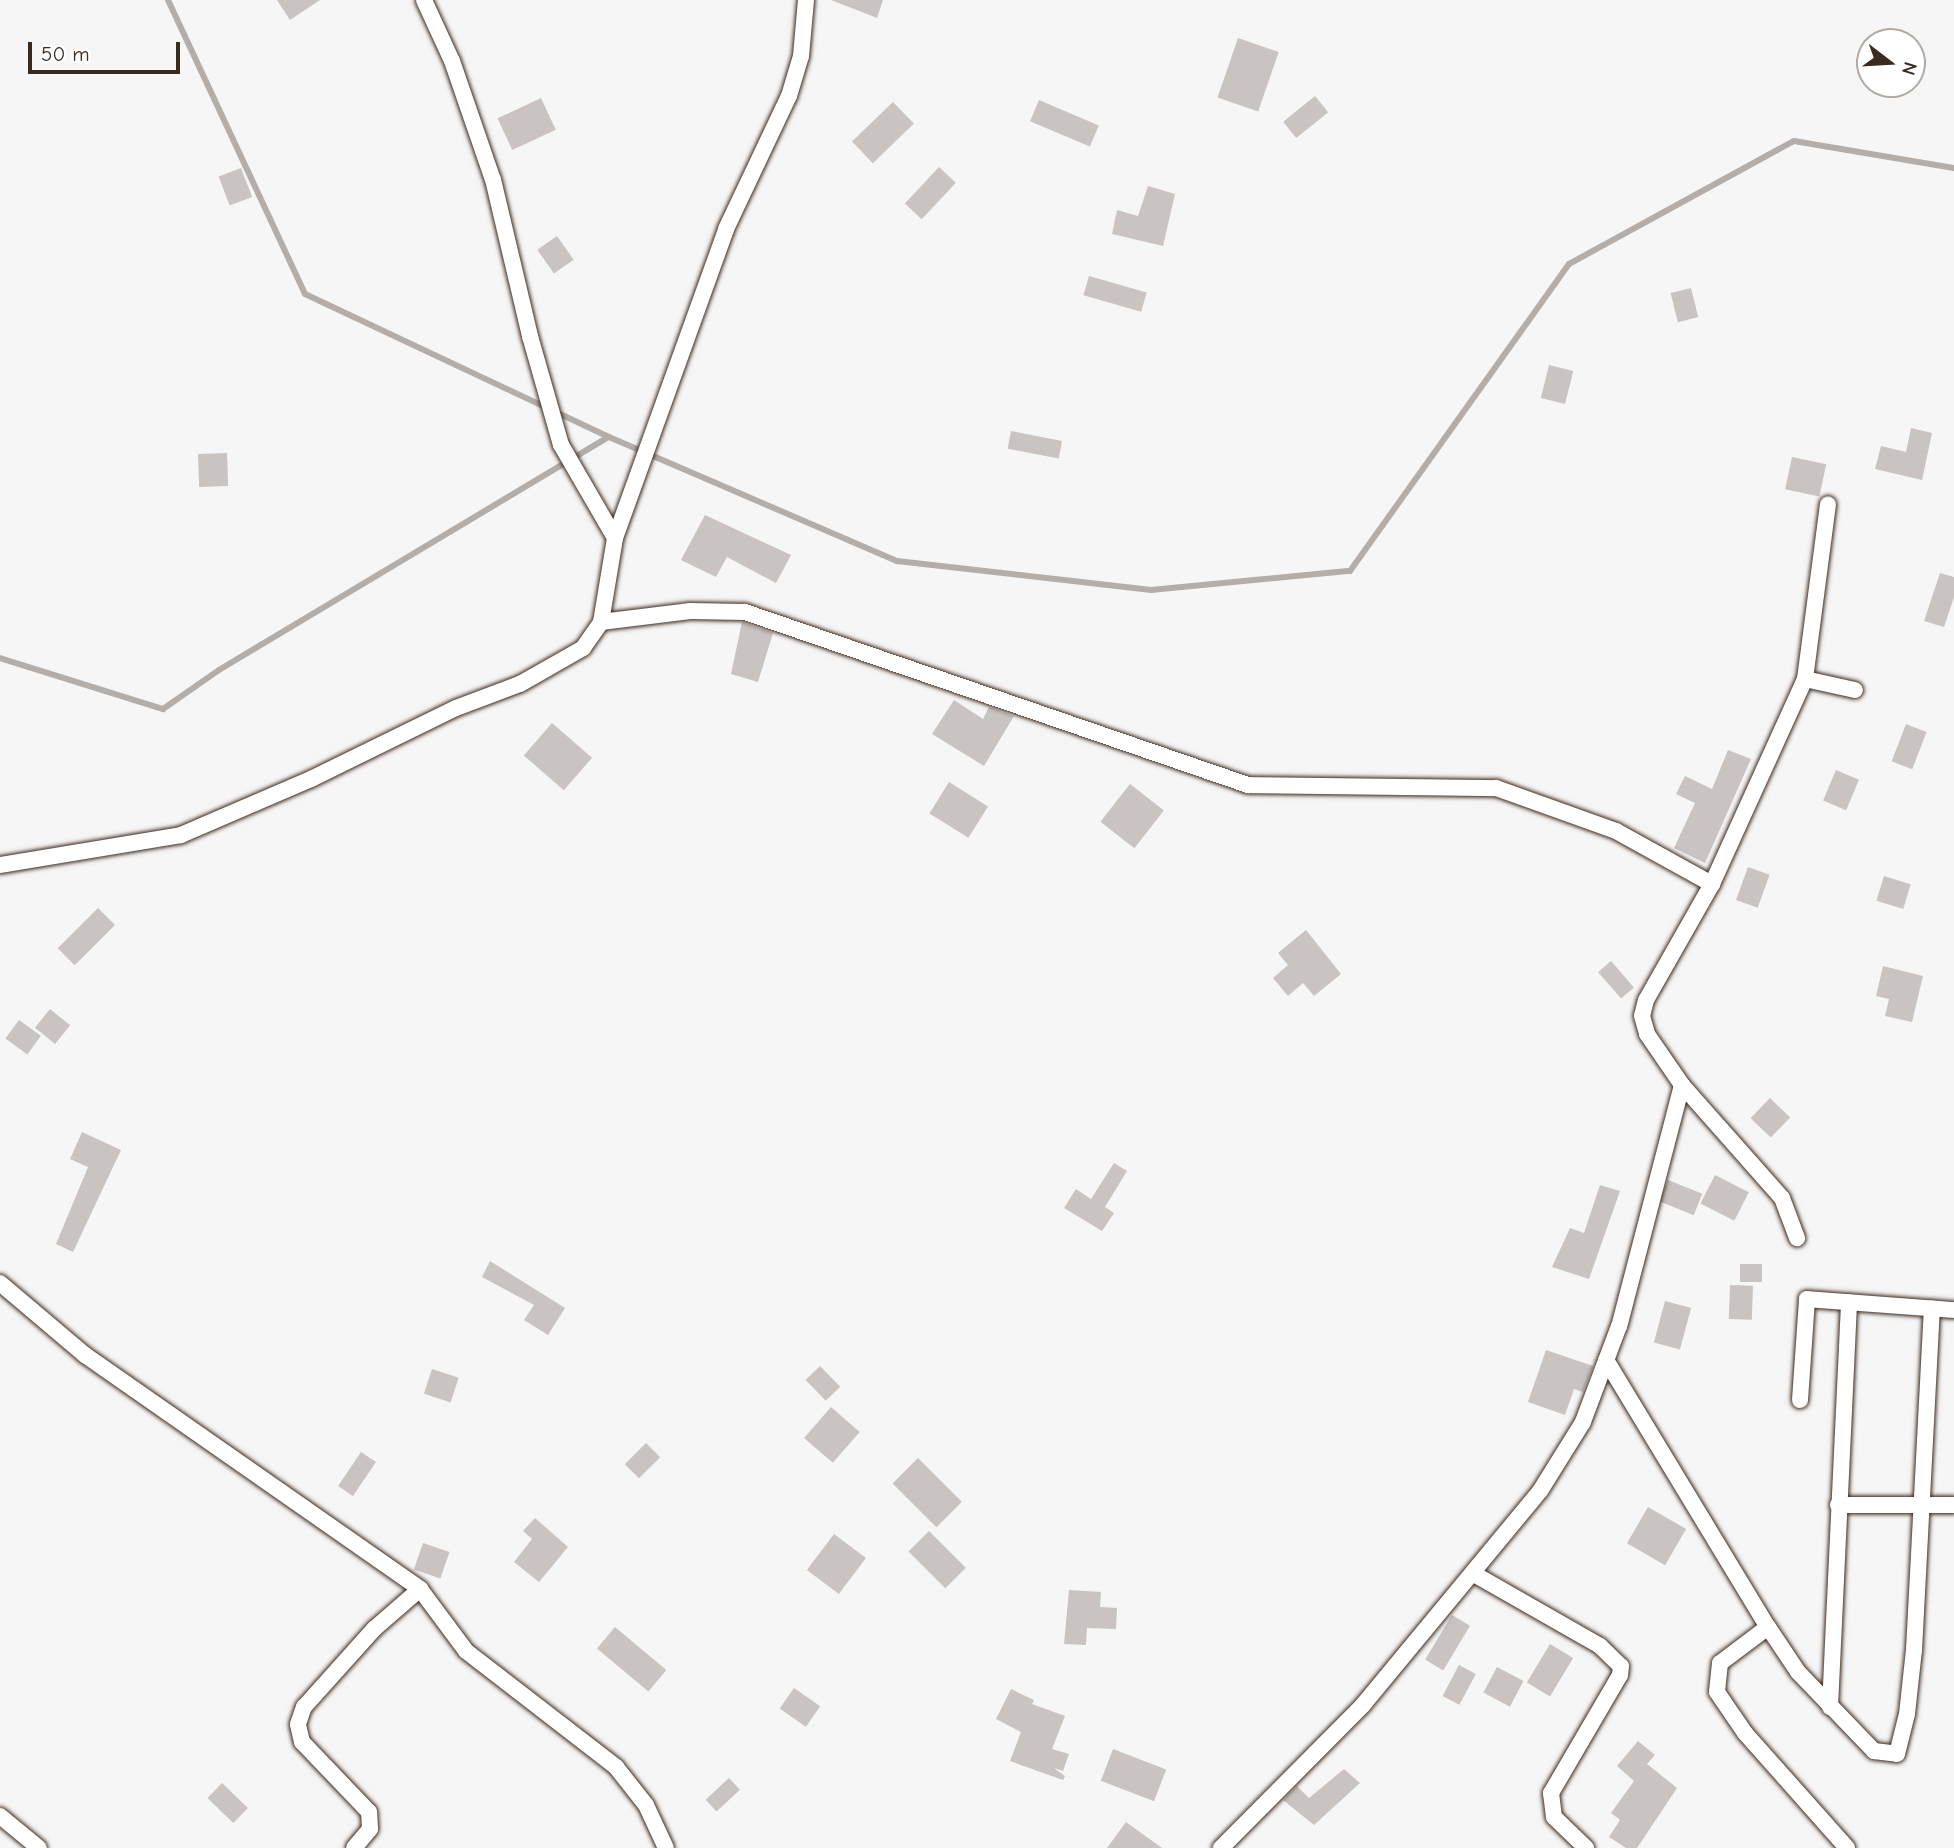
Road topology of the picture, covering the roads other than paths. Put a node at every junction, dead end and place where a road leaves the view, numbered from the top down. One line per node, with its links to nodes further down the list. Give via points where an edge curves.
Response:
1 (424, 0): 4 (street, via 452,61 493,180 567,456)
2 (806, 0): 4 (street, via 801,56 789,96 726,229)
3 (1828, 505): 6 (street)
4 (615, 538): 5 (street)
5 (601, 622): 8 (street, via 583,648 520,684 456,708 312,779 181,835); 9 (street, via 690,611 745,612 1248,785 1496,788 1616,831)
6 (1805, 678): 7 (street); 9 (street)
7 (1855, 690)
8 (0, 865)
9 (1712, 884): 10 (street, via 1646,1000 1642,1016 1647,1034)
10 (1682, 1084): 11 (street, via 1782,1198); 16 (street)
11 (1797, 1238)
12 (0, 1283): 22 (street, via 85,1355)
13 (1849, 1302): 14 (street); 17 (street, via 1807,1299); 18 (street)
14 (1932, 1308): 15 (street); 19 (street)
15 (1954, 1310)
16 (1606, 1360): 21 (street, via 1583,1422 1562,1457); 23 (street)
17 (1800, 1400)
18 (1838, 1504): 19 (street); 24 (street)
19 (1922, 1504): 20 (street); 24 (street, via 1911,1676 1897,1754 1874,1751)
20 (1954, 1505)
21 (1474, 1574): 29 (street, via 1363,1705); 30 (street, via 1600,1646 1621,1666 1551,1793 1554,1817)
22 (420, 1589): 27 (street, via 365,1639 304,1707 298,1724 302,1742 369,1812 370,1829); 28 (street, via 466,1651 616,1768 646,1805)
23 (1768, 1627): 24 (street, via 1798,1672); 31 (street, via 1720,1663 1717,1692 1745,1732)
24 (1830, 1707)
25 (0, 1816): 26 (street)
26 (39, 1848)
27 (354, 1848)
28 (666, 1848)
29 (1222, 1848)
30 (1586, 1848)
31 (1847, 1848)

